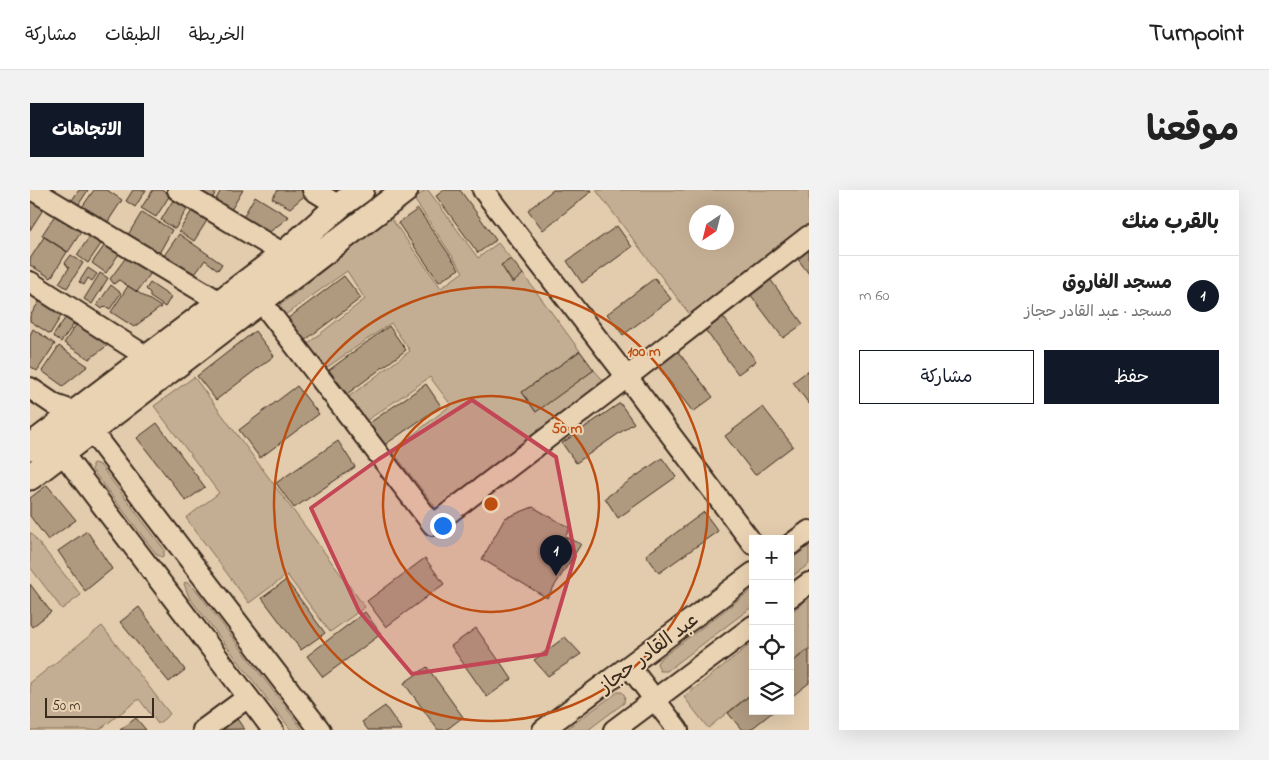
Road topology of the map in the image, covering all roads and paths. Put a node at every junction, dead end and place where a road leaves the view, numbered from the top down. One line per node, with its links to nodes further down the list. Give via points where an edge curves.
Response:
1 (33, 190): 12 (street)
2 (178, 190): 9 (street)
3 (313, 190): 7 (street)
4 (361, 190): 7 (main road)
5 (404, 190): 11 (main road)
6 (483, 190): 14 (street)
7 (339, 206): 9 (main road)
8 (809, 236): 14 (street)
9 (284, 254): 12 (main road)
10 (30, 282): 13 (street)
11 (260, 300): 14 (street, via 433,525); 16 (main road)
12 (220, 302): 13 (main road)
13 (147, 357): 16 (main road)
14 (627, 377): 20 (street)
15 (30, 388): 16 (street)
16 (74, 416): 17 (main road); 17 (street); 31 (street)
17 (47, 444): 18 (main road); 27 (street)
18 (30, 477)
19 (809, 531): 21 (street)
20 (749, 539)
21 (794, 542)
22 (749, 576): 26 (street, عبد القادر حجاز)
23 (809, 583): 24 (street)
24 (794, 594)
25 (749, 629): 28 (street)
26 (629, 666): 28 (street); 32 (street, عبد القادر حجاز)
27 (248, 697): 29 (street); 30 (street)
28 (655, 700): 33 (street); 34 (street)
29 (203, 730)
30 (273, 730)
31 (320, 730)
32 (543, 730)
33 (614, 730)
34 (678, 730)

